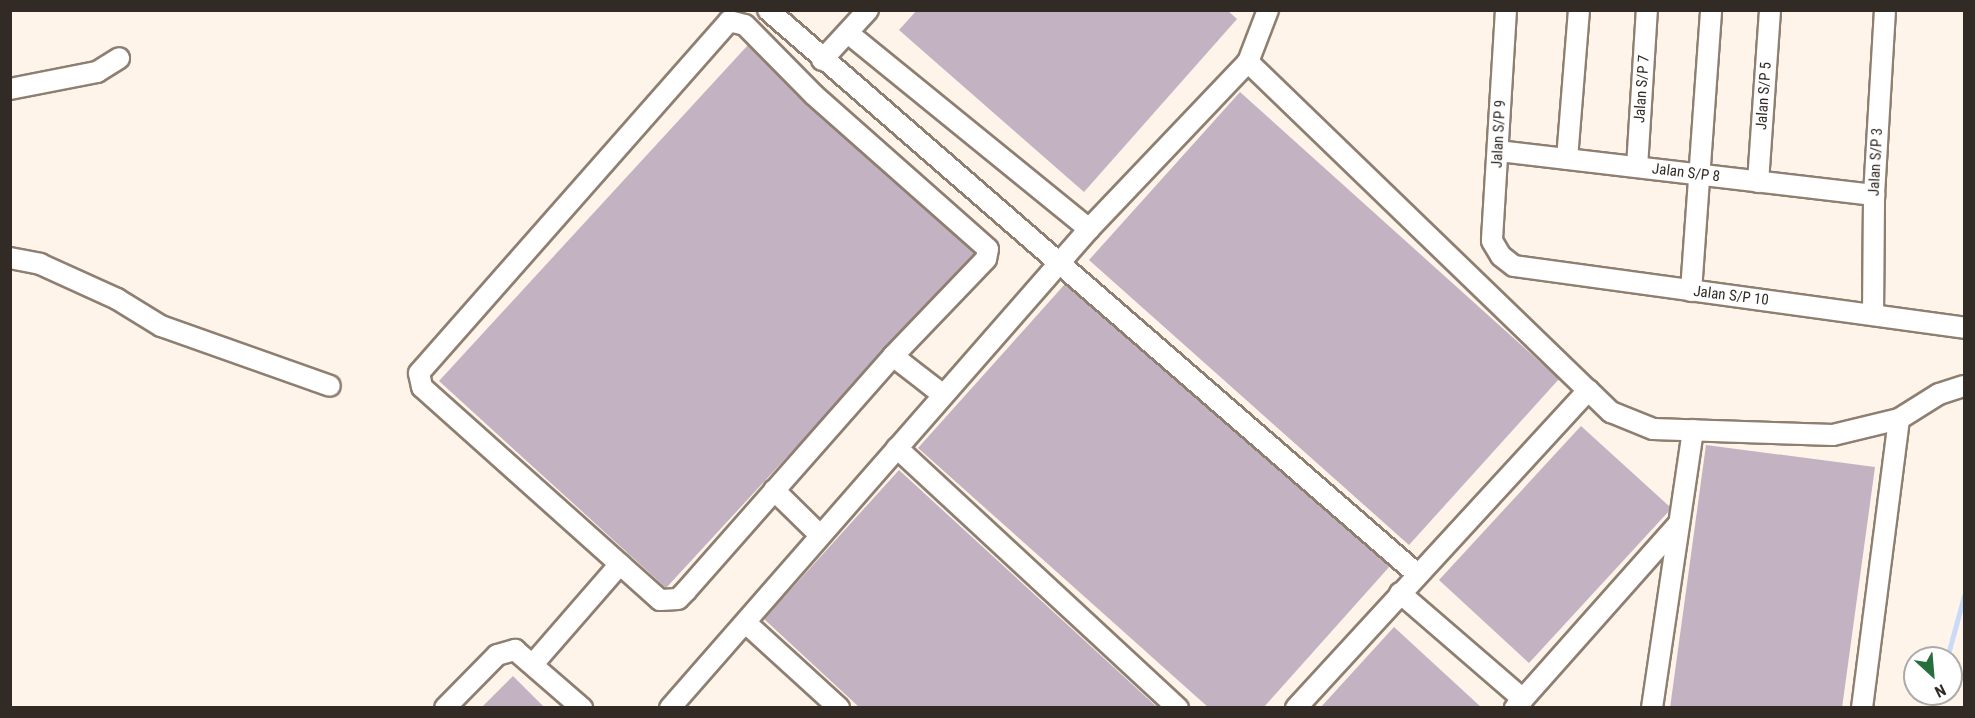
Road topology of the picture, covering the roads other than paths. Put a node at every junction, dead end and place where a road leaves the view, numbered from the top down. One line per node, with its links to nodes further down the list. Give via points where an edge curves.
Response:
1 (768, 10): 13 (street)
2 (868, 10): 10 (street)
3 (1268, 10): 12 (street)
4 (1506, 10): 16 (street, Jalan S/P 9)
5 (1579, 10): 17 (street)
6 (1647, 10): 18 (street, Jalan S/P 7)
7 (1711, 10): 19 (street)
8 (1770, 10): 20 (street, Jalan S/P 5)
9 (1885, 10): 21 (street, Jalan S/P 3)
10 (848, 33): 13 (street); 22 (street)
11 (119, 58): 14 (street, via 96,72)
12 (1248, 62): 22 (street); 32 (street)
13 (828, 65): 15 (street); 25 (street)
14 (10, 89)
15 (814, 95): 29 (street, via 988,249 986,259); 40 (street, via 745,25 729,21 420,366 422,387)
16 (1499, 151): 17 (street, Jalan S/P 8); 23 (street, Jalan S/P 9, via 1492,241)
17 (1567, 159): 18 (street, Jalan S/P 8)
18 (1637, 167): 19 (street, Jalan S/P 8)
19 (1700, 175): 20 (street, Jalan S/P 8); 26 (street)
20 (1758, 182): 21 (street, Jalan S/P 8)
21 (1874, 195): 27 (street, Jalan S/P 3)
22 (1089, 229): 25 (street)
23 (1501, 256): 26 (street, Jalan S/P 10, via 1514,266)
24 (10, 258): 30 (street, via 40,264 117,299 161,326)
25 (1060, 262): 33 (street); 41 (street)
26 (1691, 291): 27 (street, Jalan S/P 10)
27 (1873, 315): 28 (street, Jalan S/P 10)
28 (1965, 328)
29 (893, 356): 33 (street); 37 (street)
30 (330, 386)
31 (1965, 386): 34 (street, via 1939,394)
32 (1588, 390): 35 (street, via 1611,412 1632,421 1653,429); 41 (street)
33 (942, 394): 36 (street)
34 (1899, 419): 35 (street, via 1833,435); 53 (street)
35 (1693, 430): 38 (street)
36 (897, 448): 39 (street); 50 (street)
37 (774, 490): 39 (street); 40 (street, via 678,598 660,600)
38 (1679, 523): 45 (street); 52 (street)
39 (820, 535): 43 (street)
40 (620, 564): 44 (street)
41 (1417, 574): 42 (street)
42 (1400, 593): 45 (street); 51 (street)
43 (746, 623): 48 (street); 49 (street)
44 (534, 663): 46 (street, via 515,650 497,655); 47 (street)
45 (1519, 703)
46 (446, 708)
47 (582, 708)
48 (670, 708)
49 (839, 708)
50 (1178, 708)
51 (1296, 708)
52 (1652, 708)
53 (1862, 708)

